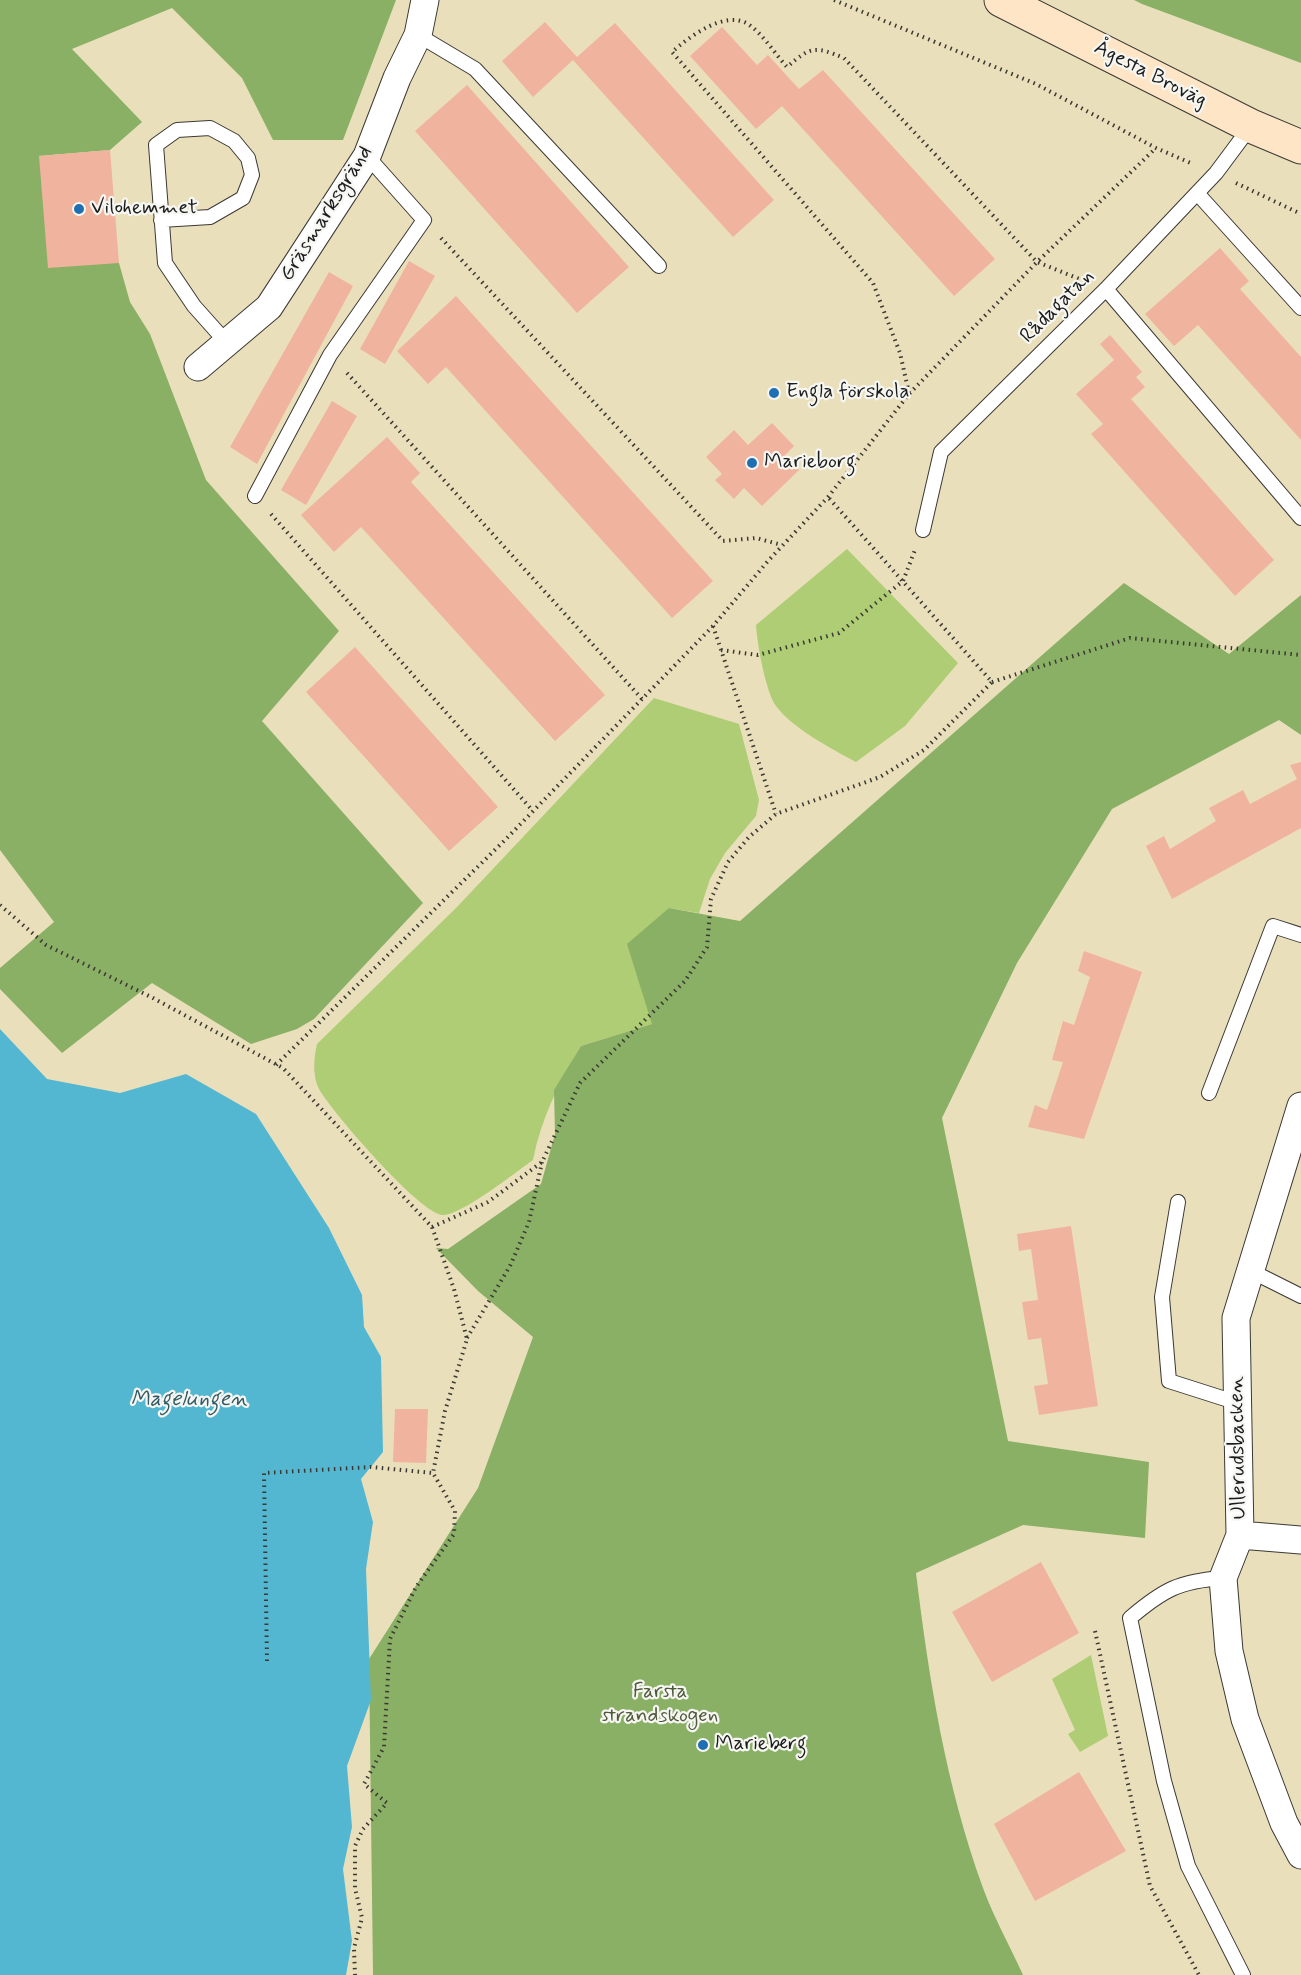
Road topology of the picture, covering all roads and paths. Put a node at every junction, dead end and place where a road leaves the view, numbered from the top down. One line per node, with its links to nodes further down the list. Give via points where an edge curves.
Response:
1 (425, 0): 4 (street, Gräsmarksgränd)
2 (834, 0): 7 (path, via 1035,84)
3 (1001, 0): 5 (main road, Ågesta Broväg)
4 (418, 35): 8 (street, Gräsmarksgränd); 15 (lane, via 476,69)
5 (1251, 126): 6 (main road, Ågesta Broväg); 9 (lane, Rådagatan)
6 (1301, 147)
7 (1156, 148): 9 (path); 14 (path)
8 (367, 156): 13 (lane); 18 (street, Gräsmarksgränd, via 269,307)
9 (1216, 173): 10 (lane, Rådagatan); 11 (path)
10 (1197, 192): 16 (lane, Rådagatan); 17 (lane)
11 (1301, 214)
12 (161, 220): 12 (lane, via 210,217 243,198 252,175 248,158 234,141 210,128 177,130 156,145); 18 (lane, via 165,263 194,306)
13 (424, 220): 19 (lane); 26 (path, via 723,541 756,538)
14 (1038, 262): 16 (path); 21 (path); 21 (path, via 844,58 821,48 803,53 787,66 747,24 725,20 672,52 873,283 900,353)
15 (659, 266)
16 (1106, 289): 24 (lane); 25 (lane, Rådagatan, via 941,452)
17 (1301, 308)
18 (227, 343): 20 (street, Gräsmarksgränd)
19 (330, 355): 22 (lane); 32 (path)
20 (198, 367)
21 (909, 394): 23 (path)
22 (255, 496): 33 (path)
23 (828, 497): 26 (path); 27 (path)
24 (1301, 518)
25 (923, 530): 27 (path)
26 (782, 545): 28 (path)
27 (903, 581): 29 (path, via 839,633 758,655); 31 (path)
28 (713, 626): 29 (path); 32 (path)
29 (721, 650): 34 (path)
30 (1301, 656): 31 (path, via 1130,638)
31 (992, 682): 34 (path, via 924,750 880,777)
32 (642, 699): 33 (path)
33 (533, 811): 37 (path)
34 (776, 814): 40 (path, via 748,837 728,862 711,899 707,947 685,981 580,1083)
35 (0, 905): 37 (path, via 46,945)
36 (1301, 935): 38 (lane, via 1273,926)
37 (276, 1065): 42 (path)
38 (1209, 1093)
39 (1301, 1107): 43 (street, Ullerudsbacken)
40 (542, 1162): 42 (path, via 488,1202); 45 (path, via 529,1222 510,1266)
41 (1178, 1202): 46 (lane, via 1162,1297 1169,1381)
42 (432, 1227): 45 (path)
43 (1251, 1271): 44 (lane); 46 (street, Ullerudsbacken, via 1236,1318)
44 (1301, 1296)
45 (467, 1339): 47 (path, via 445,1411)
46 (1238, 1403): 48 (street, Ullerudsbacken)
47 (433, 1473): 52 (path, via 371,1467 264,1473); 54 (path, via 454,1511 454,1534 416,1587 390,1639 384,1747 364,1784 387,1803 363,1829 355,1846 355,1888 362,1918 354,1948)
48 (1240, 1535): 49 (street); 50 (street, Ullerudsbacken)
49 (1301, 1540)
50 (1223, 1578): 53 (street, Ullerudsbacken, via 1229,1651 1245,1719 1284,1823); 56 (lane, via 1191,1580 1158,1595 1130,1618 1164,1781 1188,1866)
51 (1095, 1631): 55 (path, via 1150,1886)
52 (267, 1661)
53 (1301, 1855)
54 (355, 1975)
55 (1199, 1975)
56 (1243, 1975)

